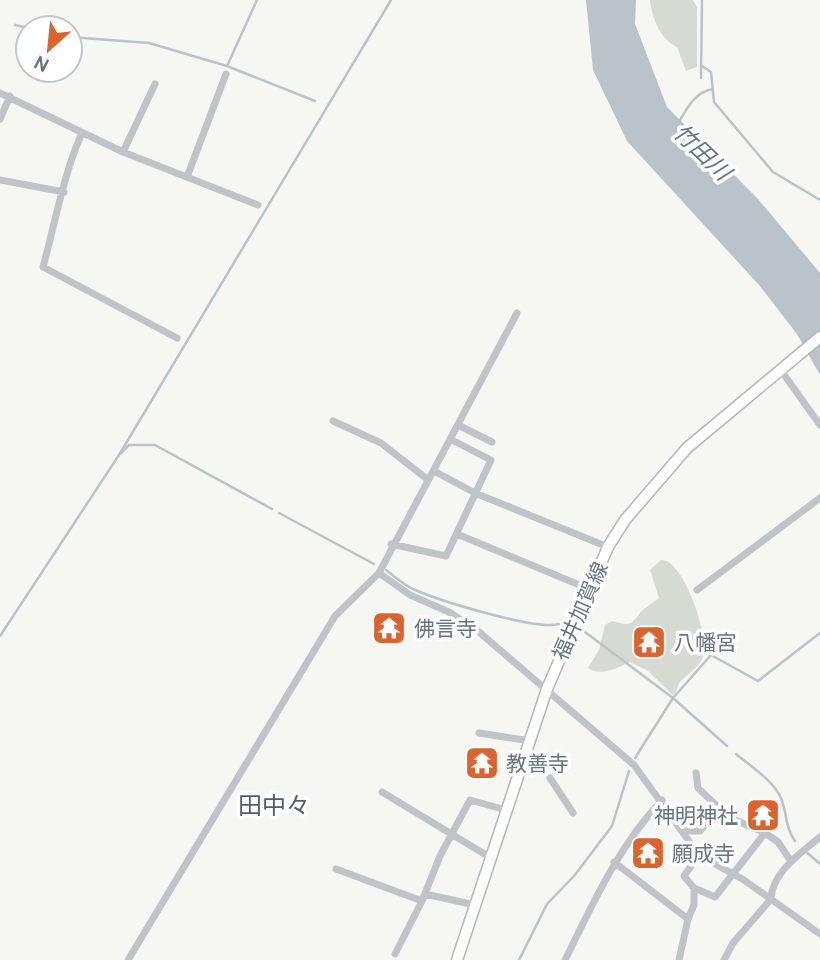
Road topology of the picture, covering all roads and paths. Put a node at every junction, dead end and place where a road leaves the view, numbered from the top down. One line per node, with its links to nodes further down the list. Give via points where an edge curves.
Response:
1 (226, 74): 8 (street)
2 (155, 84): 7 (street)
3 (0, 93): 4 (street)
4 (10, 96): 5 (street); 6 (street)
5 (0, 120)
6 (82, 133): 7 (street); 10 (street, via 71,157)
7 (124, 152): 8 (street)
8 (187, 177): 11 (street)
9 (0, 180): 10 (street)
10 (64, 192): 14 (street, via 43,267)
11 (258, 205)
12 (517, 313): 17 (street)
13 (820, 337): 15 (main road, 福井加賀線)
14 (177, 338)
15 (780, 369): 18 (street); 27 (main road, 福井加賀線, via 687,449 625,520)
16 (333, 421): 22 (street, via 381,443)
17 (458, 425): 19 (street); 20 (street)
18 (820, 425)
19 (450, 439): 21 (street); 23 (street, via 491,460)
20 (492, 442)
21 (434, 471): 22 (street); 23 (street)
22 (427, 479): 26 (street)
23 (475, 493): 25 (street); 27 (street)
24 (820, 498): 30 (street)
25 (457, 534): 26 (street, via 446,556); 29 (street)
26 (391, 544): 28 (street)
27 (608, 547): 29 (main road, 福井加賀線)
28 (379, 573): 31 (street, via 479,632); 58 (street, via 335,616)
29 (589, 589): 31 (main road, 福井加賀線)
30 (696, 590)
31 (547, 690): 33 (main road, 福井加賀線); 37 (street, via 625,755)
32 (480, 733): 33 (street)
33 (530, 741): 39 (main road, 福井加賀線)
34 (696, 773): 38 (street, via 698,788)
35 (550, 778): 40 (street)
36 (382, 792): 43 (street)
37 (662, 800): 41 (street); 48 (street, via 636,827)
38 (719, 808): 41 (street, via 700,831); 42 (street, via 734,823)
39 (506, 810): 43 (street, via 470,800); 46 (main road, 福井加賀線)
40 (573, 813)
41 (685, 831): 45 (street)
42 (765, 833): 47 (street); 50 (street)
43 (452, 837): 46 (street); 52 (street)
44 (820, 837): 47 (street)
45 (698, 855): 50 (street); 51 (street, via 684,876)
46 (491, 859): 54 (main road, 福井加賀線)
47 (791, 861): 53 (street)
48 (614, 862): 55 (street); 60 (street)
49 (336, 869): 52 (street)
50 (732, 873): 51 (street, via 715,897); 53 (street)
51 (694, 888): 55 (street)
52 (424, 897): 54 (street); 57 (street)
53 (771, 899): 56 (street); 62 (street)
54 (475, 905): 59 (main road, 福井加賀線)
55 (688, 919): 61 (street)
56 (820, 934)
57 (396, 954)
58 (128, 960)
59 (457, 960)
60 (565, 960)
61 (679, 960)
62 (724, 960)

